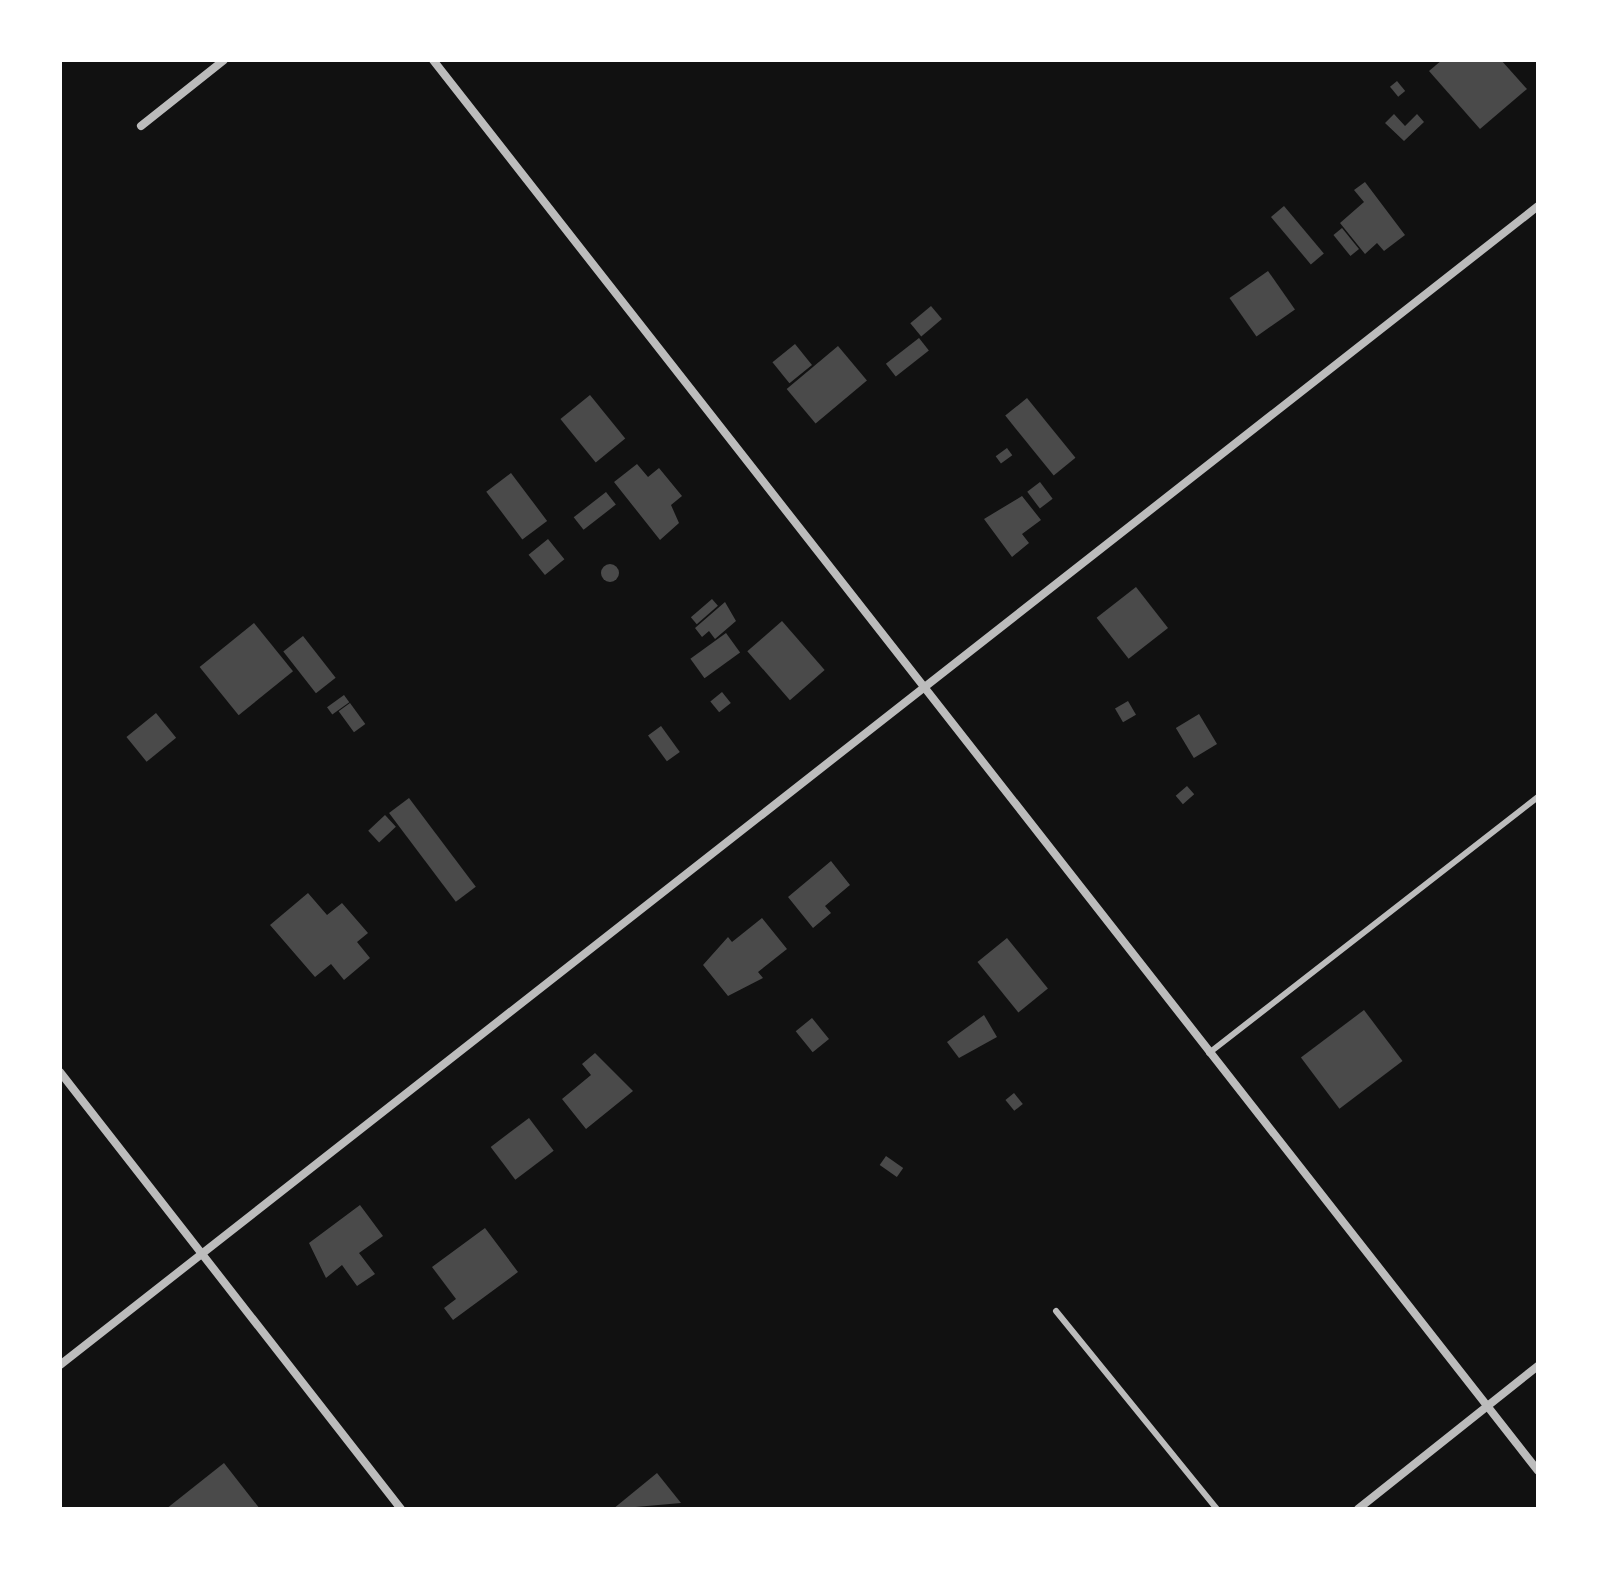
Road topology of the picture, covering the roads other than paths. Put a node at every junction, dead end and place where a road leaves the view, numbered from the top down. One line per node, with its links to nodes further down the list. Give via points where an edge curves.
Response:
1 (224, 60): 3 (street)
2 (433, 60): 5 (street)
3 (141, 126)
4 (1538, 206): 5 (street)
5 (922, 686): 7 (street); 9 (street)
6 (1538, 797): 7 (lane)
7 (1208, 1053): 13 (street)
8 (60, 1072): 9 (street)
9 (202, 1254): 11 (street); 15 (street)
10 (1056, 1311): 16 (lane)
11 (60, 1365)
12 (1538, 1366): 13 (street)
13 (1487, 1406): 14 (street); 17 (street)
14 (1538, 1471)
15 (401, 1509)
16 (1217, 1509)
17 (1358, 1509)

